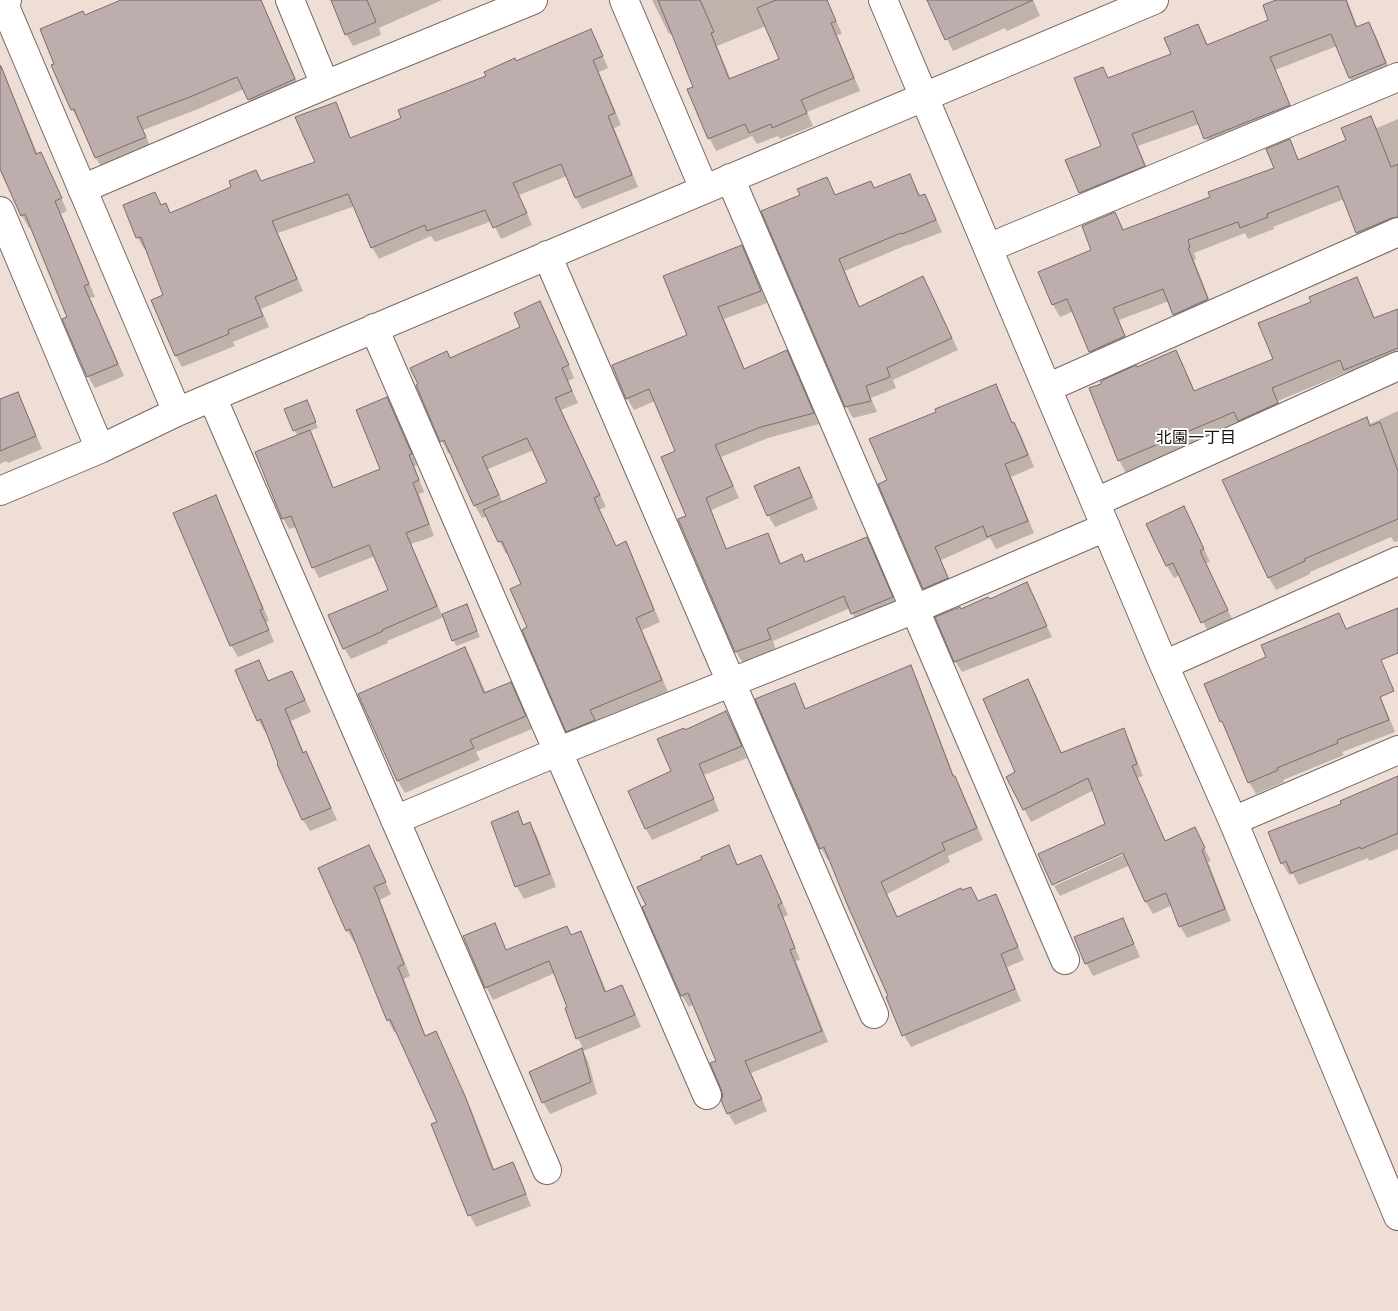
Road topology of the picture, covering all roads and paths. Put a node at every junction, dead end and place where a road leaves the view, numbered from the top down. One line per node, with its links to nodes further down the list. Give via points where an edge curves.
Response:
1 (7, 0): 11 (street, via 3,2)
2 (290, 0): 8 (street)
3 (533, 0): 8 (street)
4 (624, 0): 12 (street)
5 (883, 0): 9 (street)
6 (1154, 0): 9 (street)
7 (1398, 77): 15 (street)
8 (325, 85): 11 (street)
9 (924, 96): 10 (street); 15 (street)
10 (730, 178): 12 (street); 27 (street)
11 (82, 189): 21 (street)
12 (704, 189): 16 (street)
13 (0, 211): 22 (street)
14 (1398, 232): 19 (street)
15 (988, 248): 19 (street)
16 (547, 256): 17 (street); 29 (street)
17 (374, 328): 20 (street); 31 (street)
18 (1398, 366): 24 (street)
19 (1047, 388): 24 (street)
20 (212, 397): 21 (street); 32 (street)
21 (177, 412): 22 (street)
22 (100, 449): 23 (street)
23 (0, 491)
24 (1096, 502): 25 (street)
25 (1106, 527): 27 (street); 28 (street)
26 (1398, 561): 28 (street)
27 (915, 610): 29 (street); 34 (street)
28 (1164, 665): 33 (street)
29 (730, 682): 31 (street); 35 (street)
30 (1398, 750): 33 (street)
31 (557, 752): 32 (street); 36 (street)
32 (395, 820): 37 (street)
33 (1233, 821): 38 (street)
34 (1064, 960)
35 (874, 1014)
36 (706, 1095)
37 (547, 1170)
38 (1398, 1216)

